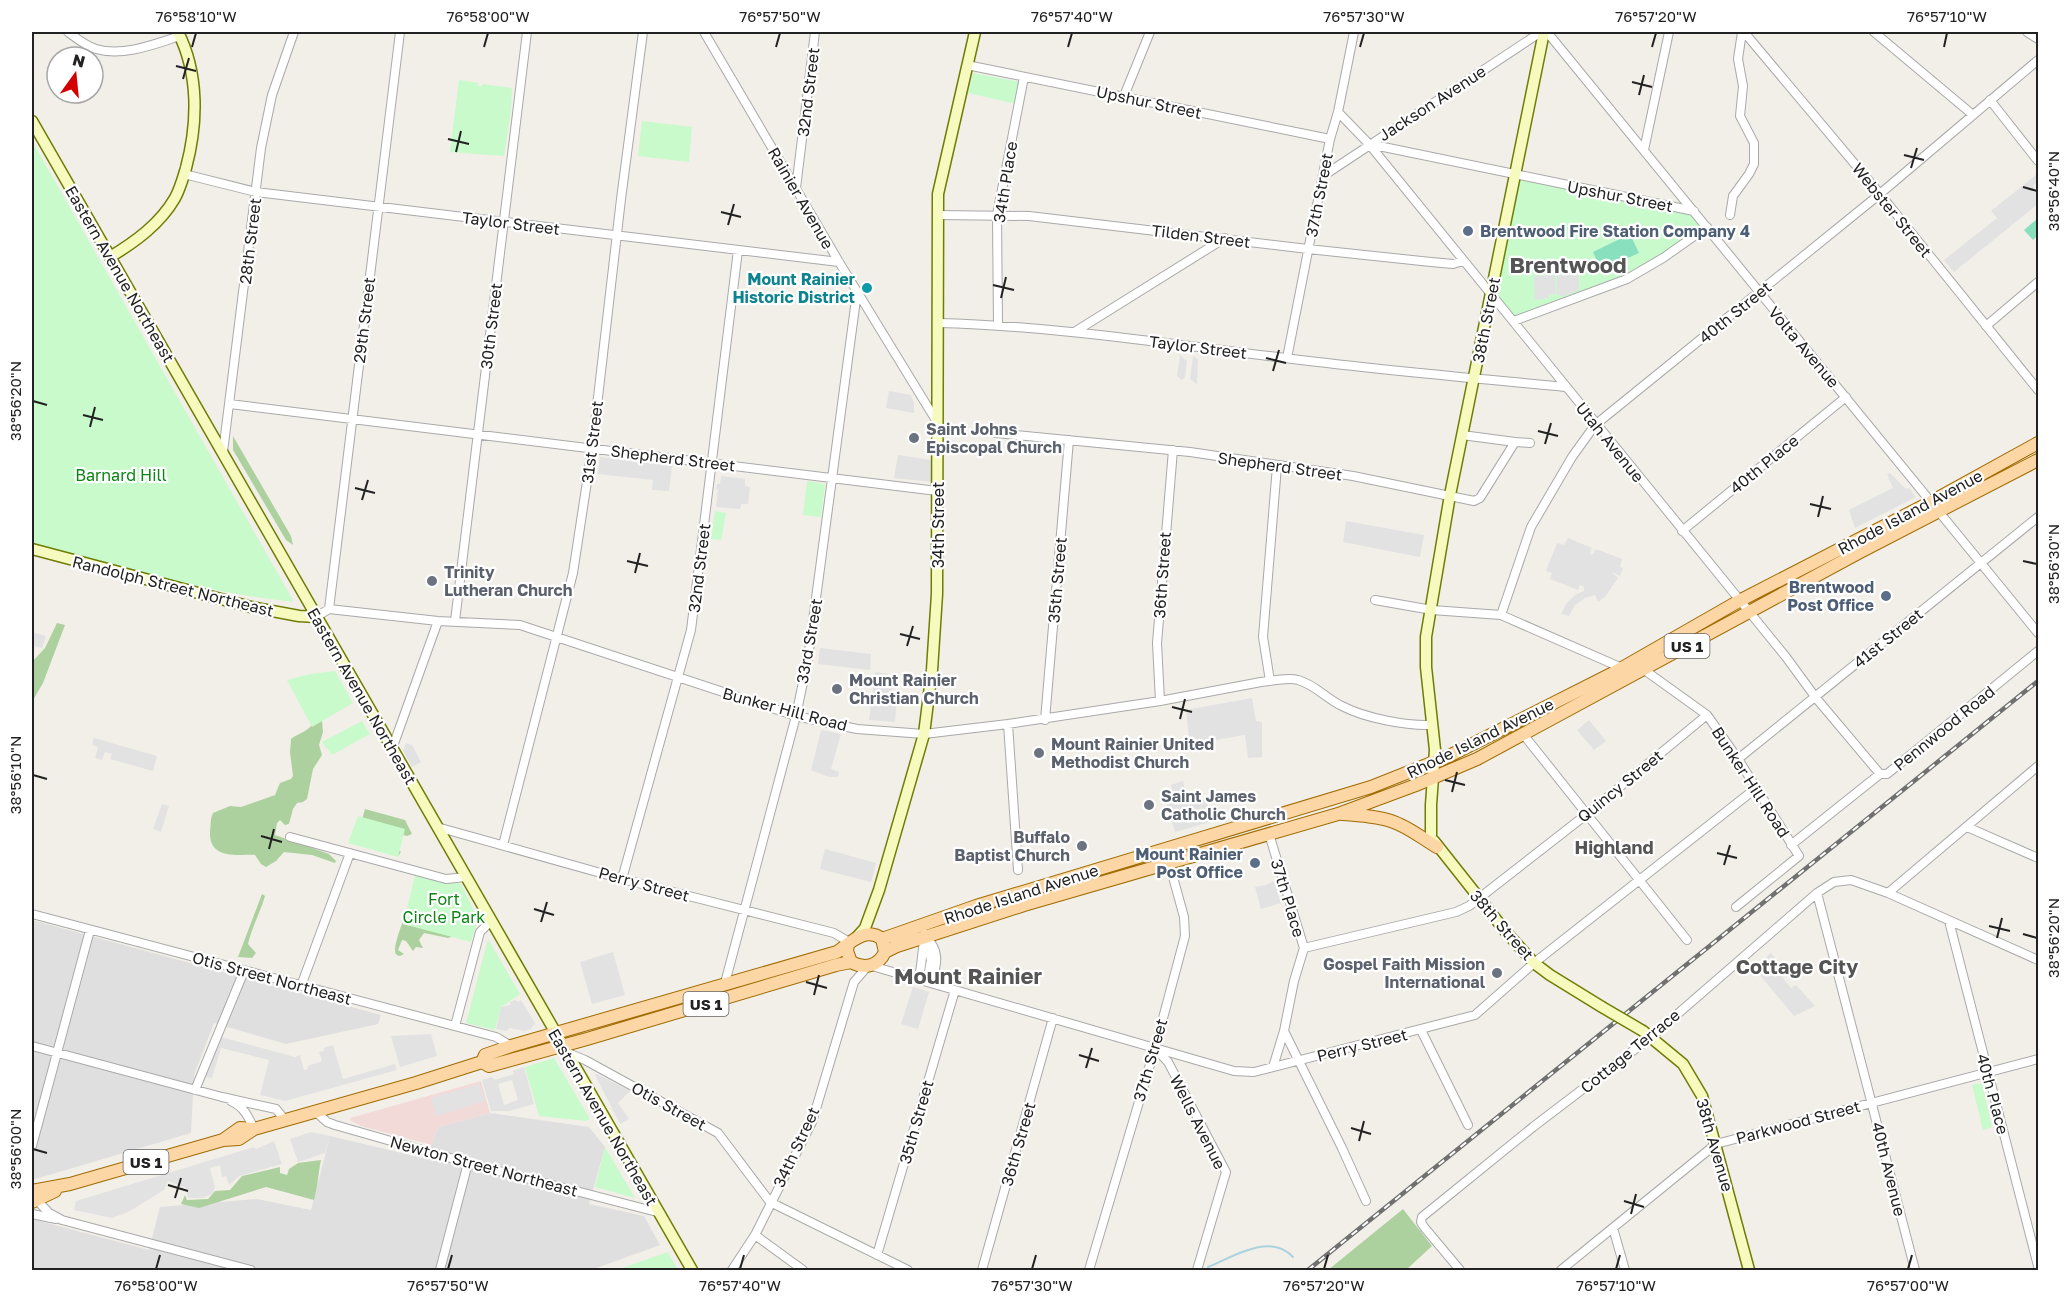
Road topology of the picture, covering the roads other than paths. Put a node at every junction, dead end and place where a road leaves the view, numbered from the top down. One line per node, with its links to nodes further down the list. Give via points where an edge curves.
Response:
1 (68, 32): 16 (street, via 96,49 112,51 144,48)
2 (294, 32): 34 (street, 28th Street, via 267,118)
3 (400, 32): 36 (street, 29th Street)
4 (527, 32): 41 (street, 30th Street)
5 (643, 32): 43 (street, 31st Street)
6 (704, 32): 33 (street, Rainier Avenue)
7 (815, 32): 33 (street, 32nd Street)
8 (975, 32): 19 (main road, 34th Street)
9 (1150, 32): 21 (street)
10 (1354, 32): 23 (street, 37th Street)
11 (1544, 32): 27 (street, Jackson Avenue); 28 (street, Volta Avenue); 31 (main road, 38th Street)
12 (1670, 32): 28 (street)
13 (1743, 32): 35 (street, Webster Street); 40 (street, via 1738,59 1743,86 1740,116 1754,143 1754,164 1733,196)
14 (1874, 32): 24 (street)
15 (2027, 32): 17 (street)
16 (179, 34): 30 (main road, via 188,58 195,100 192,144)
17 (2038, 39)
18 (2038, 60): 22 (street, 40th Street)
19 (967, 65): 20 (street, Upshur Street); 38 (main road, 34th Street, via 938,194)
20 (1024, 77): 21 (street, Upshur Street); 39 (street, 34th Place)
21 (1124, 96): 26 (street, Upshur Street)
22 (1990, 100): 24 (street, 40th Street); 29 (street)
23 (1338, 112): 26 (street, 37th Street); 27 (street, Utah Avenue)
24 (1972, 115): 35 (street, 40th Street)
25 (32, 121): 47 (main road, Eastern Avenue Northeast)
26 (1330, 139): 32 (street, 37th Street)
27 (1369, 144): 31 (street, Upshur Street); 32 (street, Jackson Avenue); 48 (street, Utah Avenue)
28 (1644, 150): 37 (street, Volta Avenue)
29 (2038, 161)
30 (184, 174): 34 (street, Taylor Street); 47 (main road, via 176,196 156,222)
31 (1516, 175): 37 (street, Upshur Street); 53 (main road, 38th Street)
32 (1323, 176): 45 (street, 37th Street)
33 (795, 188): 49 (street, Rainier Avenue)
34 (256, 192): 36 (street, Taylor Street); 64 (street, 28th Street)
35 (1880, 194): 52 (street, 40th Street); 57 (street, Webster Street)
36 (378, 207): 41 (street, Taylor Street); 65 (street, 29th Street)
37 (1695, 211): 42 (street, Volta Avenue)
38 (938, 215): 39 (street, Tilden Street); 55 (main road, 34th Street)
39 (997, 215): 44 (street, Tilden Street); 56 (street, 34th Place)
40 (1730, 215)
41 (504, 222): 43 (street, Taylor Street); 69 (street, 30th Street)
42 (1707, 227): 52 (street, Volta Avenue); 54 (street, via 1639,273)
43 (616, 236): 46 (street, Taylor Street); 75 (street, 31st Street)
44 (1225, 238): 45 (street, Tilden Street); 58 (street)
45 (1308, 249): 48 (street, Tilden Street, via 1454,264); 59 (street, 37th Street)
46 (738, 250): 49 (street, Taylor Street); 79 (street, 32nd Street)
47 (110, 257): 77 (main road, Eastern Avenue Northeast)
48 (1463, 261): 53 (street, Utah Avenue)
49 (839, 262): 51 (street, Rainier Avenue)
50 (2038, 282): 57 (street)
51 (857, 292): 66 (street, Rainier Avenue); 81 (street, 33rd Street)
52 (1759, 293): 63 (street, Volta Avenue); 67 (street, 40th Street)
53 (1491, 294): 54 (street, Utah Avenue); 60 (main road, 38th Street)
54 (1514, 321): 61 (street, Utah Avenue)
55 (938, 323): 56 (street, Taylor Street); 66 (main road, 34th Street)
56 (998, 325): 58 (street, Taylor Street)
57 (1986, 326): 62 (street, Webster Street)
58 (1076, 331): 59 (street, Taylor Street)
59 (1287, 358): 60 (street, Taylor Street)
60 (1474, 378): 61 (street, Taylor Street); 70 (main road, 38th Street)
61 (1565, 387): 67 (street, Utah Avenue)
62 (2038, 390)
63 (1846, 397): 84 (street, Volta Avenue); 86 (street, 40th Place)
64 (230, 404): 65 (street, Shepherd Street); 77 (street, 28th Street)
65 (352, 420): 69 (street, Shepherd Street); 91 (street, 29th Street)
66 (939, 425): 82 (main road, 34th Street)
67 (1595, 425): 86 (street, Utah Avenue); 94 (street, 40th Street, via 1531,526)
68 (996, 434): 71 (street, Shepherd Street)
69 (477, 435): 75 (street, Shepherd Street); 97 (street, 30th Street)
70 (1462, 435): 72 (street); 83 (main road, 38th Street)
71 (1069, 440): 76 (street, Shepherd Street); 109 (street, 35th Street)
72 (1515, 442): 73 (street); 83 (street, Shepherd Street, via 1480,498 1474,501)
73 (1530, 443)
74 (2038, 443): 84 (main road, Rhode Island Avenue / US 1)
75 (592, 449): 79 (street, Shepherd Street); 99 (street, 31st Street, via 573,573)
76 (1173, 450): 80 (street, Shepherd Street); 106 (street, 36th Street, via 1157,643)
77 (223, 454): 95 (main road, Eastern Avenue Northeast)
78 (2038, 460): 84 (main road, Rhode Island Avenue / US 1)
79 (712, 463): 81 (street, Shepherd Street); 103 (street, 32nd Street, via 691,630)
80 (1277, 466): 83 (street, Shepherd Street); 104 (street, via 1263,637)
81 (831, 478): 82 (street, Shepherd Street); 108 (street, 33rd Street, via 812,631)
82 (937, 491): 112 (main road, 34th Street, via 936,616)
83 (1450, 495): 92 (main road, 38th Street)
84 (1935, 507): 88 (street, Volta Avenue); 90 (main road, Rhode Island Avenue / US 1); 93 (main road, Rhode Island Avenue / US 1)
85 (2038, 517): 88 (street, 41st Street)
86 (1682, 531): 90 (street, Utah Avenue)
87 (32, 549): 95 (main road, Randolph Street Northeast, via 235,603)
88 (1982, 562): 98 (street, Volta Avenue); 105 (street, 41st Street)
89 (1375, 600): 92 (street)
90 (1739, 601): 93 (street, Utah Avenue); 101 (main road, Rhode Island Avenue / US 1)
91 (329, 609): 95 (street); 96 (street, Bunker Hill Road)
92 (1432, 610): 94 (street); 111 (main road, 38th Street, via 1426,637 1426,667)
93 (1748, 613): 102 (main road, Rhode Island Avenue / US 1); 105 (street, Utah Avenue)
94 (1501, 615): 101 (street)
95 (316, 617): 114 (main road, Eastern Avenue Northeast)
96 (438, 621): 97 (street, Bunker Hill Road); 114 (street)
97 (455, 621): 99 (street, Bunker Hill Road, via 520,625)
98 (2038, 633)
99 (557, 637): 103 (street, Bunker Hill Road); 127 (street, 31st Street)
100 (2038, 651): 118 (street, Pennwood Road, via 1887,774)
101 (1622, 668): 116 (main road, Rhode Island Avenue / US 1)
102 (1643, 669): 107 (street, Bunker Hill Road); 113 (main road, Rhode Island Avenue / US 1)
103 (678, 678): 108 (street, Bunker Hill Road); 136 (street, 32nd Street)
104 (1270, 681): 106 (street, Bunker Hill Road); 111 (street, Bunker Hill Road, via 1297,679 1354,711 1398,722)
105 (1816, 698): 115 (street, 41st Street); 118 (street, Utah Avenue)
106 (1160, 701): 109 (street, Bunker Hill Road)
107 (1707, 715): 115 (street, Bunker Hill Road); 122 (street, Quincy Street)
108 (796, 716): 112 (street, Bunker Hill Road, via 857,729); 143 (street, 33rd Street)
109 (1045, 720): 110 (street, Bunker Hill Road)
110 (1008, 724): 112 (street, Bunker Hill Road); 134 (street)
111 (1432, 725): 116 (main road, 38th Street)
112 (924, 734): 141 (main road, 34th Street)
113 (1523, 734): 119 (main road, Rhode Island Avenue / US 1); 122 (street)
114 (392, 749): 123 (main road, Eastern Avenue Northeast)
115 (1738, 759): 120 (street, Bunker Hill Road)
116 (1435, 762): 119 (main road, 38th Street); 130 (main road, Rhode Island Avenue / US 1, via 1371,787)
117 (2038, 766): 124 (street)
118 (1880, 774): 128 (street, Pennwood Road)
119 (1432, 778): 121 (main road, Rhode Island Avenue / US 1); 129 (main road, 38th Street, via 1426,792 1424,821)
120 (1755, 789): 128 (street, Bunker Hill Road); 137 (street, Perry Street)
121 (1338, 814): 125 (main road, Rhode Island Avenue / US 1); 129 (main road, via 1391,821)
122 (1587, 814): 137 (street); 140 (street, Quincy Street)
123 (437, 827): 127 (street, Perry Street); 135 (main road, Eastern Avenue Northeast)
124 (1967, 827): 132 (street); 139 (street)
125 (1269, 834): 133 (main road, Rhode Island Avenue / US 1); 152 (street, 37th Place)
126 (290, 837): 131 (street)
127 (503, 845): 136 (street, Perry Street)
128 (1791, 845): 142 (street, Bunker Hill Road, via 1799,856)
129 (1437, 847): 140 (main road, 38th Street)
130 (1165, 848): 133 (street, 37th Street); 148 (main road, Rhode Island Avenue / US 1, via 976,906)
131 (350, 853): 135 (street, via 446,879); 163 (street)
132 (2038, 858)
133 (1169, 862): 148 (main road, Rhode Island Avenue / US 1); 173 (street, 37th Street, via 1184,917 1185,936)
134 (1018, 870)
135 (466, 877): 145 (main road, Eastern Avenue Northeast)
136 (622, 879): 143 (street, Perry Street)
137 (1640, 881): 150 (street); 156 (street, Perry Street)
138 (1817, 892): 139 (street, Cottage Terrace, via 1834,882 1851,880); 170 (street, Cottage Terrace); 183 (street, 40th Avenue)
139 (1888, 894): 146 (street)
140 (1480, 898): 152 (street, Quincy Street, via 1456,912); 156 (main road, 38th Street)
141 (874, 906): 149 (main road, 34th Street, via 873,919); 151 (main road, 34th Street, via 863,932)
142 (1736, 907)
143 (744, 911): 151 (street, Perry Street, via 834,933); 162 (street, 33rd Street)
144 (32, 914): 147 (street, Otis Street Northeast)
145 (491, 921): 166 (street, via 480,933); 169 (main road, Eastern Avenue Northeast)
146 (1949, 921): 154 (street); 180 (street, 40th Place)
147 (90, 930): 158 (street, Otis Street Northeast); 175 (street)
148 (924, 931): 149 (main road, Rhode Island Avenue / US 1); 153 (main road, Rhode Island Avenue / US 1); 160 (street, via 931,960)
149 (880, 937): 151 (main road, US 1, via 867,934); 153 (main road)
150 (1687, 939)
151 (851, 941): 155 (main road, via 847,951); 162 (main road, US 1, via 837,952)
152 (1304, 948): 168 (street, 37th Place)
153 (884, 954): 157 (main road, US 1); 159 (street, Perry Street)
154 (2038, 960)
155 (852, 963): 157 (main road, US 1); 161 (street, 34th Street); 174 (main road, US 1)
156 (1534, 963): 167 (street, Perry Street, via 1474,1015); 170 (main road, 38th Street, bridge)
157 (869, 966): 159 (street, Perry Street); 161 (street, 34th Street)
158 (244, 971): 163 (street, Otis Street Northeast); 181 (street)
159 (902, 974): 160 (street, Perry Street)
160 (925, 981): 164 (street, Perry Street)
161 (854, 982): 193 (street, 34th Street, via 812,1122)
162 (725, 983): 169 (main road, US 1)
163 (301, 986): 166 (street, Otis Street Northeast)
164 (955, 990): 165 (street, Perry Street); 199 (street, 35th Street)
165 (1053, 1018): 173 (street, Perry Street); 207 (street, 36th Street)
166 (455, 1026): 172 (street, Otis Street Northeast, via 496,1037)
167 (1421, 1030): 177 (street, Perry Street); 186 (street)
168 (1284, 1032): 177 (street); 179 (street, 37th Place)
169 (555, 1034): 172 (main road, US 1); 174 (main road, Eastern Avenue Northeast)
170 (1647, 1034): 188 (main road, 38th Avenue, via 1683,1064 1694,1081); 210 (street, Cottage Terrace, via 1422,1217 1424,1227)
171 (32, 1046): 175 (street)
172 (511, 1046): 178 (main road, US 1, via 485,1055)
173 (1155, 1048): 179 (street, Perry Street, via 1243,1073); 208 (street, 37th Street); 209 (street, Wells Avenue, via 1168,1062 1226,1172)
174 (564, 1049): 178 (main road, US 1, via 489,1066); 193 (street, Otis Street, via 718,1133); 194 (main road, Eastern Avenue Northeast)
175 (56, 1052): 181 (street); 189 (street)
176 (2038, 1059): 180 (street, Parkwood Street)
177 (1298, 1061): 179 (street, Perry Street); 192 (street)
178 (482, 1062): 184 (main road, US 1)
179 (1273, 1067)
180 (1988, 1073): 183 (street, Parkwood Street); 200 (street, 40th Place)
181 (195, 1090): 182 (street)
182 (222, 1097): 185 (street, via 276,1109); 187 (street, via 246,1113)
183 (1872, 1103): 188 (street, Parkwood Street); 214 (street, 40th Avenue)
184 (315, 1111): 185 (main road, US 1); 190 (street, Newton Street Northeast, via 335,1125)
185 (285, 1120): 187 (main road, US 1)
186 (1468, 1125)
187 (254, 1129): 191 (main road, US 1, via 239,1139 223,1140)
188 (1716, 1143): 197 (street, Parkwood Street); 213 (main road, 38th Avenue)
189 (32, 1146)
190 (468, 1163): 194 (street, Newton Street Northeast); 202 (street)
191 (33, 1196): 196 (street)
192 (1366, 1201)
193 (770, 1202): 198 (street, 34th Street); 199 (street, Otis Street)
194 (657, 1212): 203 (main road, Eastern Avenue Northeast)
195 (32, 1214): 196 (street)
196 (62, 1220): 201 (street)
197 (1614, 1228): 211 (street, Parkwood Street); 212 (street)
198 (756, 1235): 204 (street, 34th Street); 205 (street)
199 (877, 1255): 206 (street, Otis Street)
200 (2038, 1266)
201 (251, 1270)
202 (440, 1270)
203 (692, 1270)
204 (732, 1270)
205 (803, 1270)
206 (908, 1270)
207 (982, 1270)
208 (1089, 1270)
209 (1197, 1270)
210 (1459, 1270)
211 (1561, 1270)
212 (1624, 1270)
213 (1749, 1270)
214 (1915, 1270)

